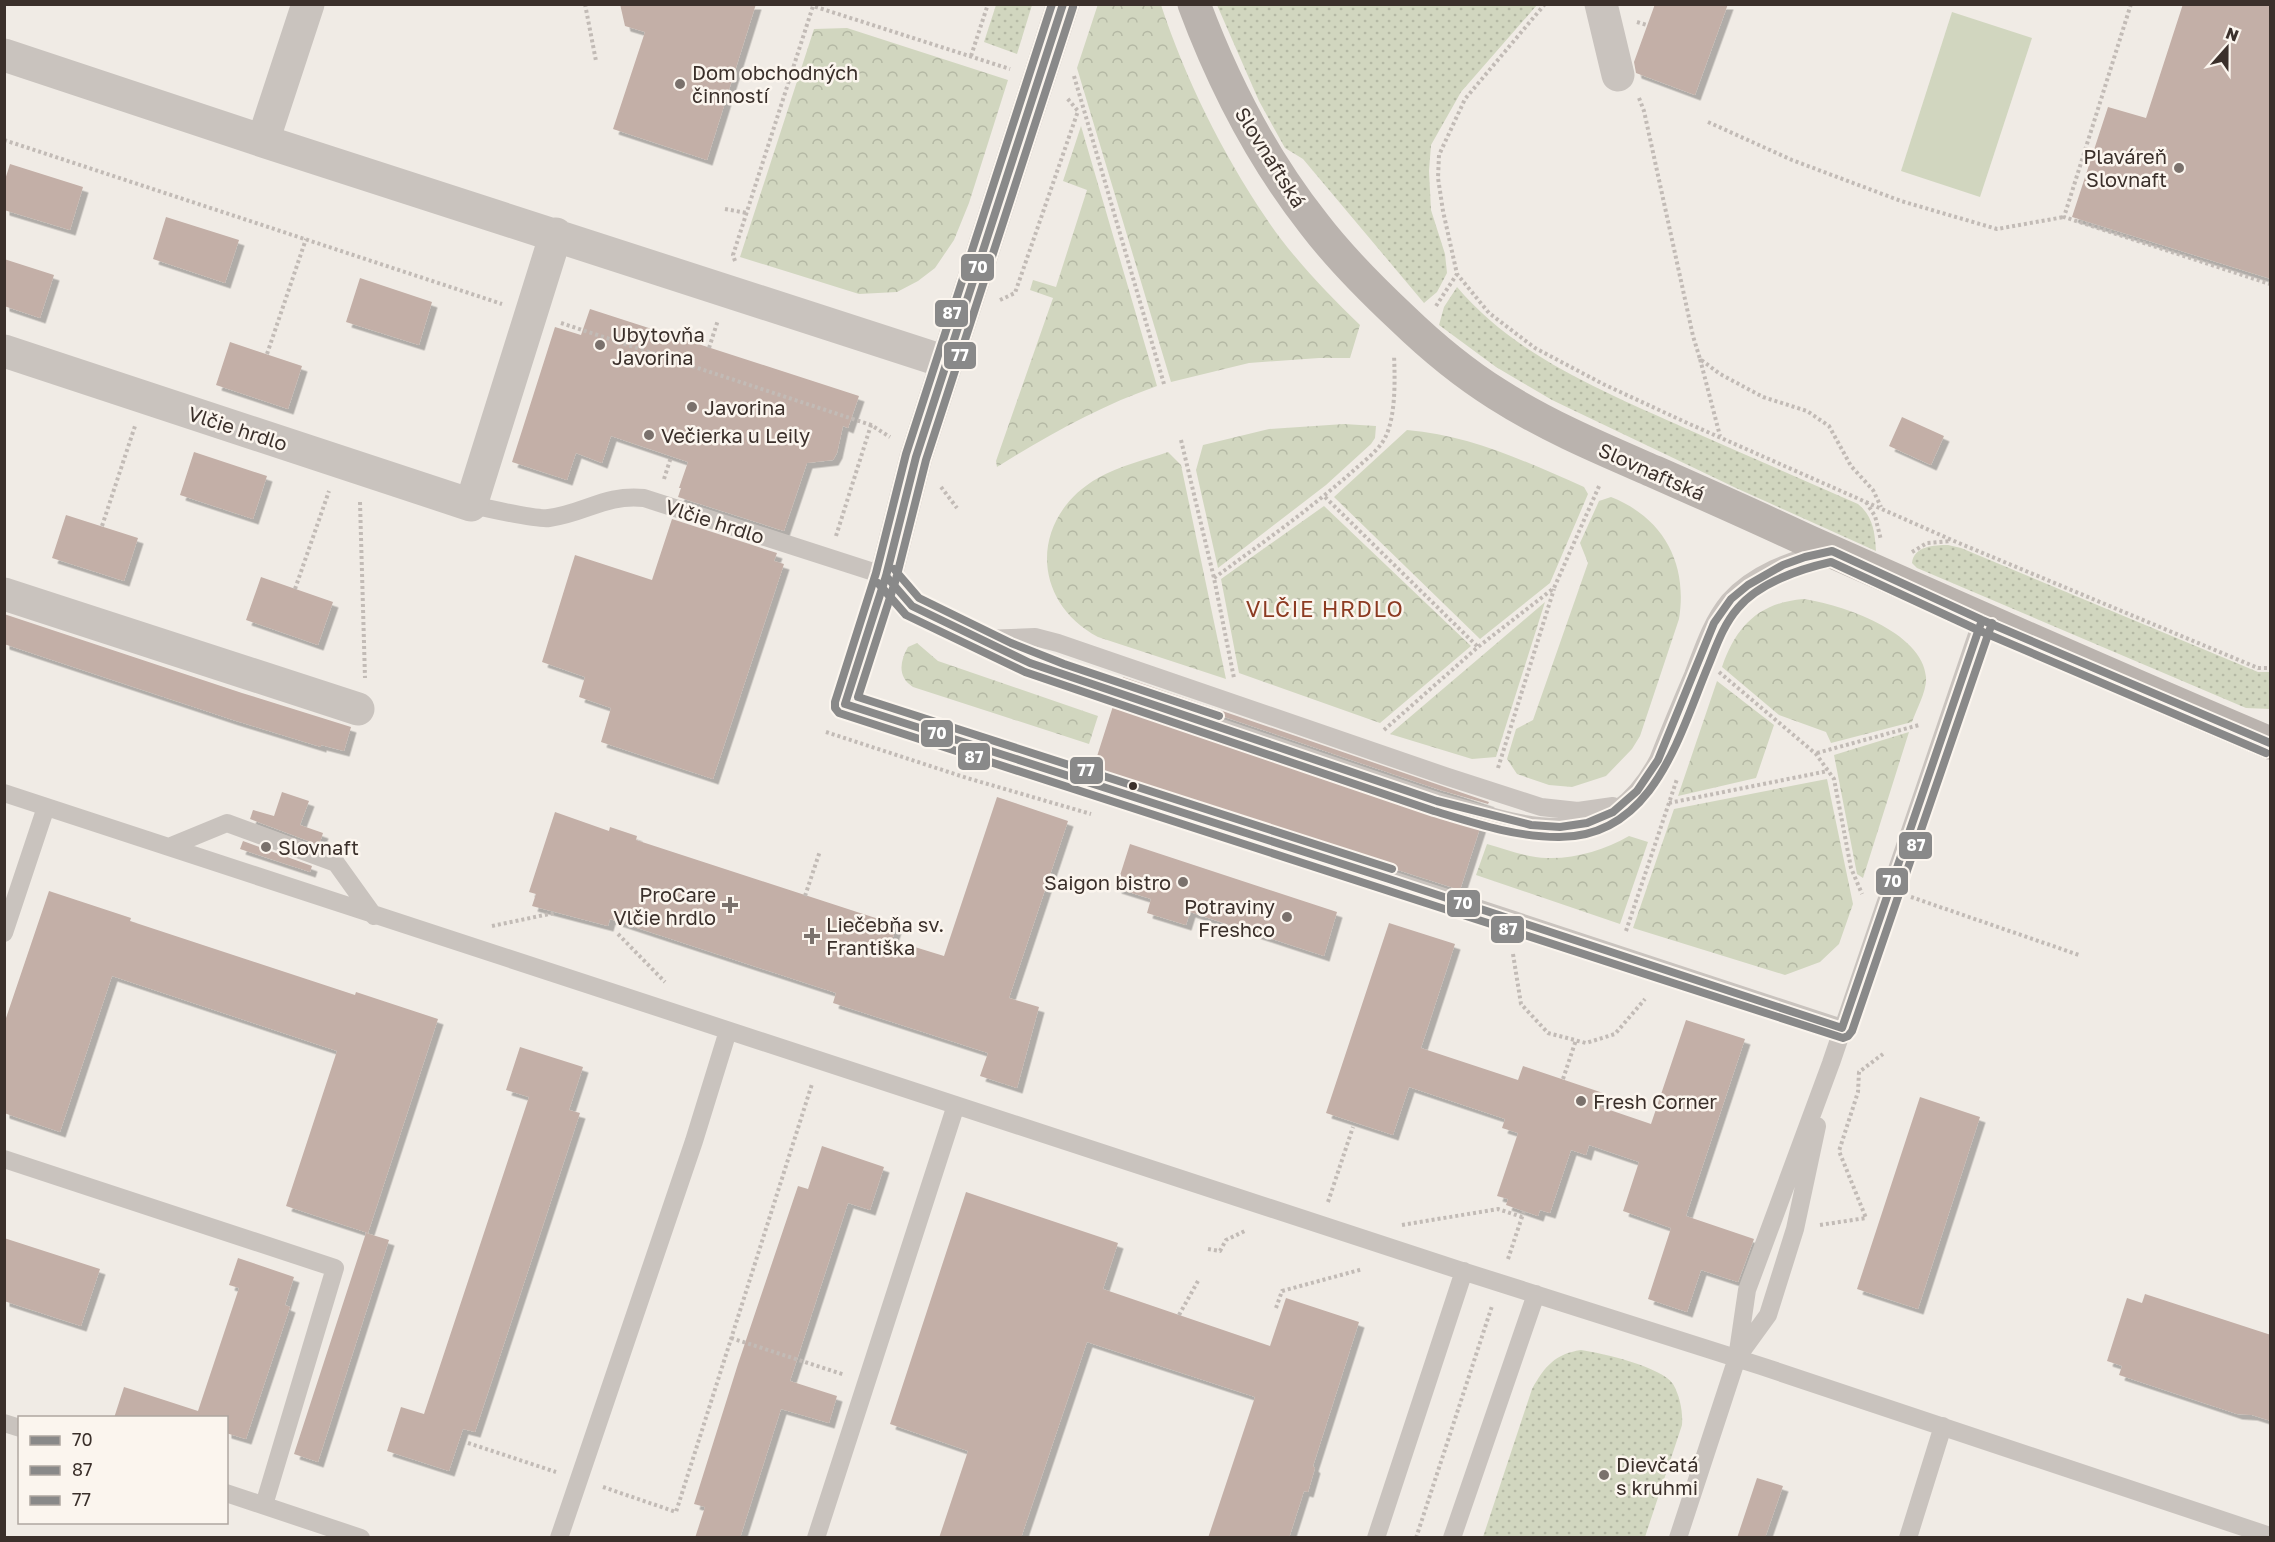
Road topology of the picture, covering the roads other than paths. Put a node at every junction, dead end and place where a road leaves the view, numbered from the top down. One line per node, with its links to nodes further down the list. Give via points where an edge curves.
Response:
1 (308, 4): 7 (street)
2 (1063, 4): 10 (street)
3 (1194, 4): 12 (main road, Slovnaftská, via 1225,80 1289,190 1340,256 1449,362 1543,421)
4 (1601, 4): 6 (street)
5 (4, 55): 7 (street)
6 (1627, 82)
7 (263, 141): 8 (street)
8 (556, 234): 10 (street); 11 (street)
9 (4, 351): 11 (street, Vlčie hrdlo)
10 (946, 362): 13 (street, via 916,457)
11 (471, 506): 13 (lane, Vlčie hrdlo, via 547,519 610,499 644,498)
12 (1832, 551): 15 (main road, Slovnaftská); 20 (lane, via 1783,565 1731,599 1714,623 1658,760)
13 (886, 576): 16 (lane, via 912,606); 25 (lane, via 845,704)
14 (4, 594): 17 (street)
15 (1982, 620): 18 (main road, Slovnaftská); 25 (lane)
16 (975, 638): 20 (lane, via 1035,637 1058,643 1541,807 1578,811); 20 (lane, via 1060,674 1437,801 1502,819 1574,827 1593,822)
17 (358, 709)
18 (2271, 744)
19 (4, 793): 21 (lane)
20 (1628, 802)
21 (46, 807): 22 (lane); 24 (lane)
22 (171, 846): 23 (lane); 23 (lane, via 227,823 336,863)
23 (374, 916): 26 (lane)
24 (4, 933)
25 (1842, 1028): 27 (lane)
26 (729, 1031): 28 (lane); 38 (lane)
27 (1831, 1063): 32 (lane, via 1747,1290); 32 (lane, via 1795,1229 1768,1315)
28 (956, 1105): 30 (lane); 39 (lane)
29 (4, 1158): 35 (lane, via 335,1268)
30 (1464, 1271): 31 (lane); 40 (lane)
31 (1536, 1294): 32 (lane); 41 (lane)
32 (1737, 1358): 33 (lane); 42 (lane)
33 (1942, 1426): 36 (lane); 43 (lane)
34 (228, 1494): 35 (lane)
35 (264, 1505): 37 (lane)
36 (2271, 1536)
37 (361, 1538)
38 (559, 1538)
39 (816, 1538)
40 (1376, 1538)
41 (1452, 1538)
42 (1678, 1538)
43 (1908, 1538)

